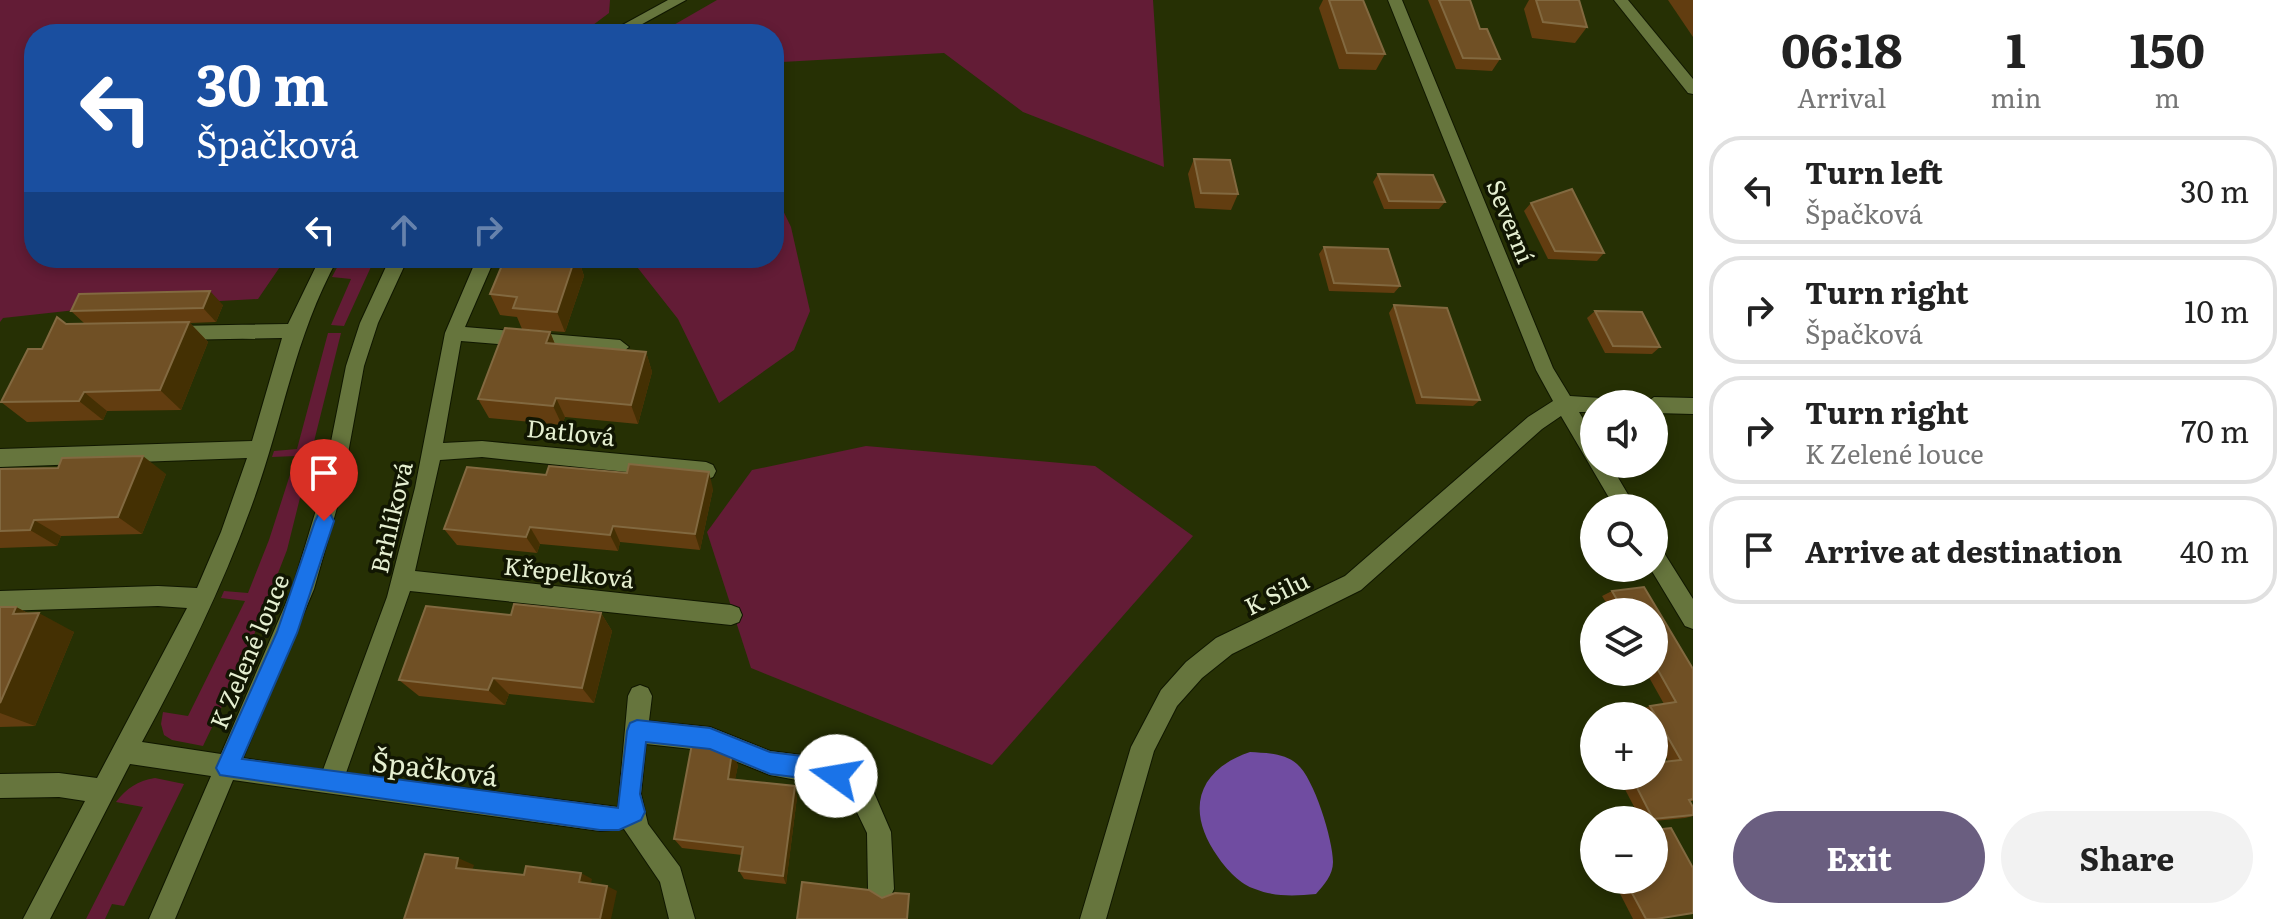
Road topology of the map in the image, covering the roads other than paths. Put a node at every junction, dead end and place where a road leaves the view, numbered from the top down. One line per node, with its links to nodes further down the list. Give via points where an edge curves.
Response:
1 (679, 0): 4 (street)
2 (1395, 0): 13 (street, Severní)
3 (1621, 0): 5 (street)
4 (632, 24)
5 (1693, 89)
6 (324, 268): 9 (street)
7 (394, 268): 31 (street, K Zelené louce, via 355,366 318,545 287,633)
8 (482, 268): 11 (street, Brhlíková)
9 (294, 331): 10 (street); 18 (street)
10 (152, 333)
11 (454, 333): 12 (street); 19 (street, Brhlíková)
12 (620, 347)
13 (1563, 404): 14 (street); 17 (street, Severní); 40 (street, K Silu, via 1353,583 1224,646 1194,670 1169,698 1143,747)
14 (1580, 404)
15 (1668, 405): 16 (street)
16 (1693, 406)
17 (1580, 432)
18 (260, 449): 20 (street); 24 (street)
19 (431, 452): 21 (street, Datlová, via 482,449); 23 (street, Brhlíková)
20 (0, 458)
21 (706, 471)
22 (1668, 578): 27 (street)
23 (403, 580): 26 (street, Křepelková); 32 (street, Brhlíková)
24 (204, 599): 25 (street); 30 (street)
25 (0, 601)
26 (731, 615)
27 (1693, 619)
28 (640, 696): 29 (street)
29 (637, 731): 35 (street, via 629,794); 36 (street, via 710,739 770,763 836,776 863,797 879,832)
30 (124, 751): 31 (street, Špačková); 34 (street)
31 (227, 768): 32 (street, Špačková); 38 (street, K Zelené louce)
32 (330, 783): 35 (street, Špačková, via 600,819)
33 (0, 786): 34 (street)
34 (103, 791): 37 (street)
35 (633, 812): 39 (street, via 637,830 671,876)
36 (881, 889)
37 (36, 919)
38 (162, 919)
39 (682, 919)
40 (1093, 919)

